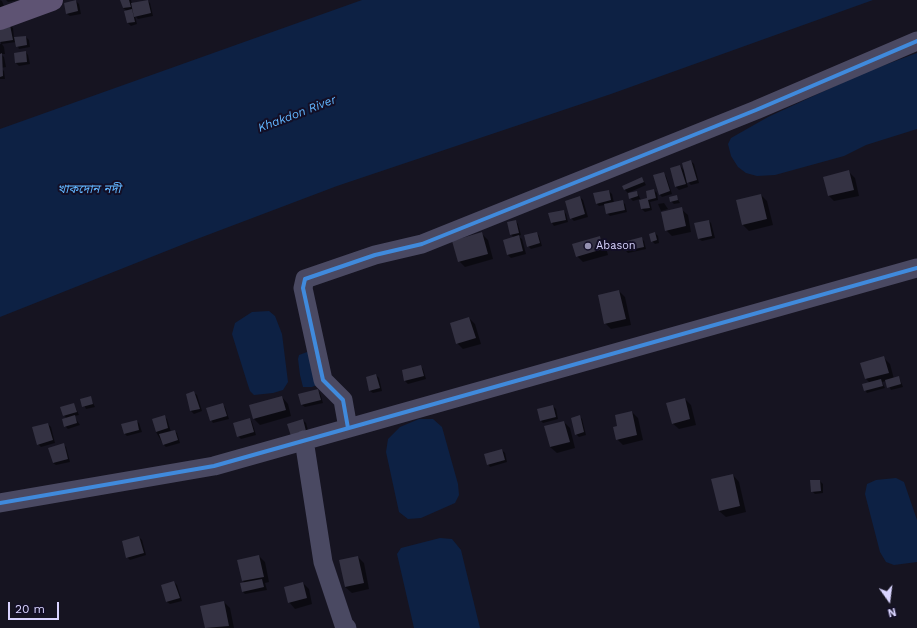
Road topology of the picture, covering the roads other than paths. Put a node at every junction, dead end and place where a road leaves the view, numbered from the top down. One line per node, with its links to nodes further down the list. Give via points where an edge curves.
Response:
1 (52, 0): 2 (main road)
2 (0, 19)
3 (917, 41): 5 (street, via 749,113 422,244 375,255 305,279 303,288 323,380 343,400)
4 (917, 268): 5 (street)
5 (348, 428): 6 (street)
6 (304, 440): 7 (street, via 214,466); 8 (street, via 322,562)
7 (0, 503)
8 (347, 628)

